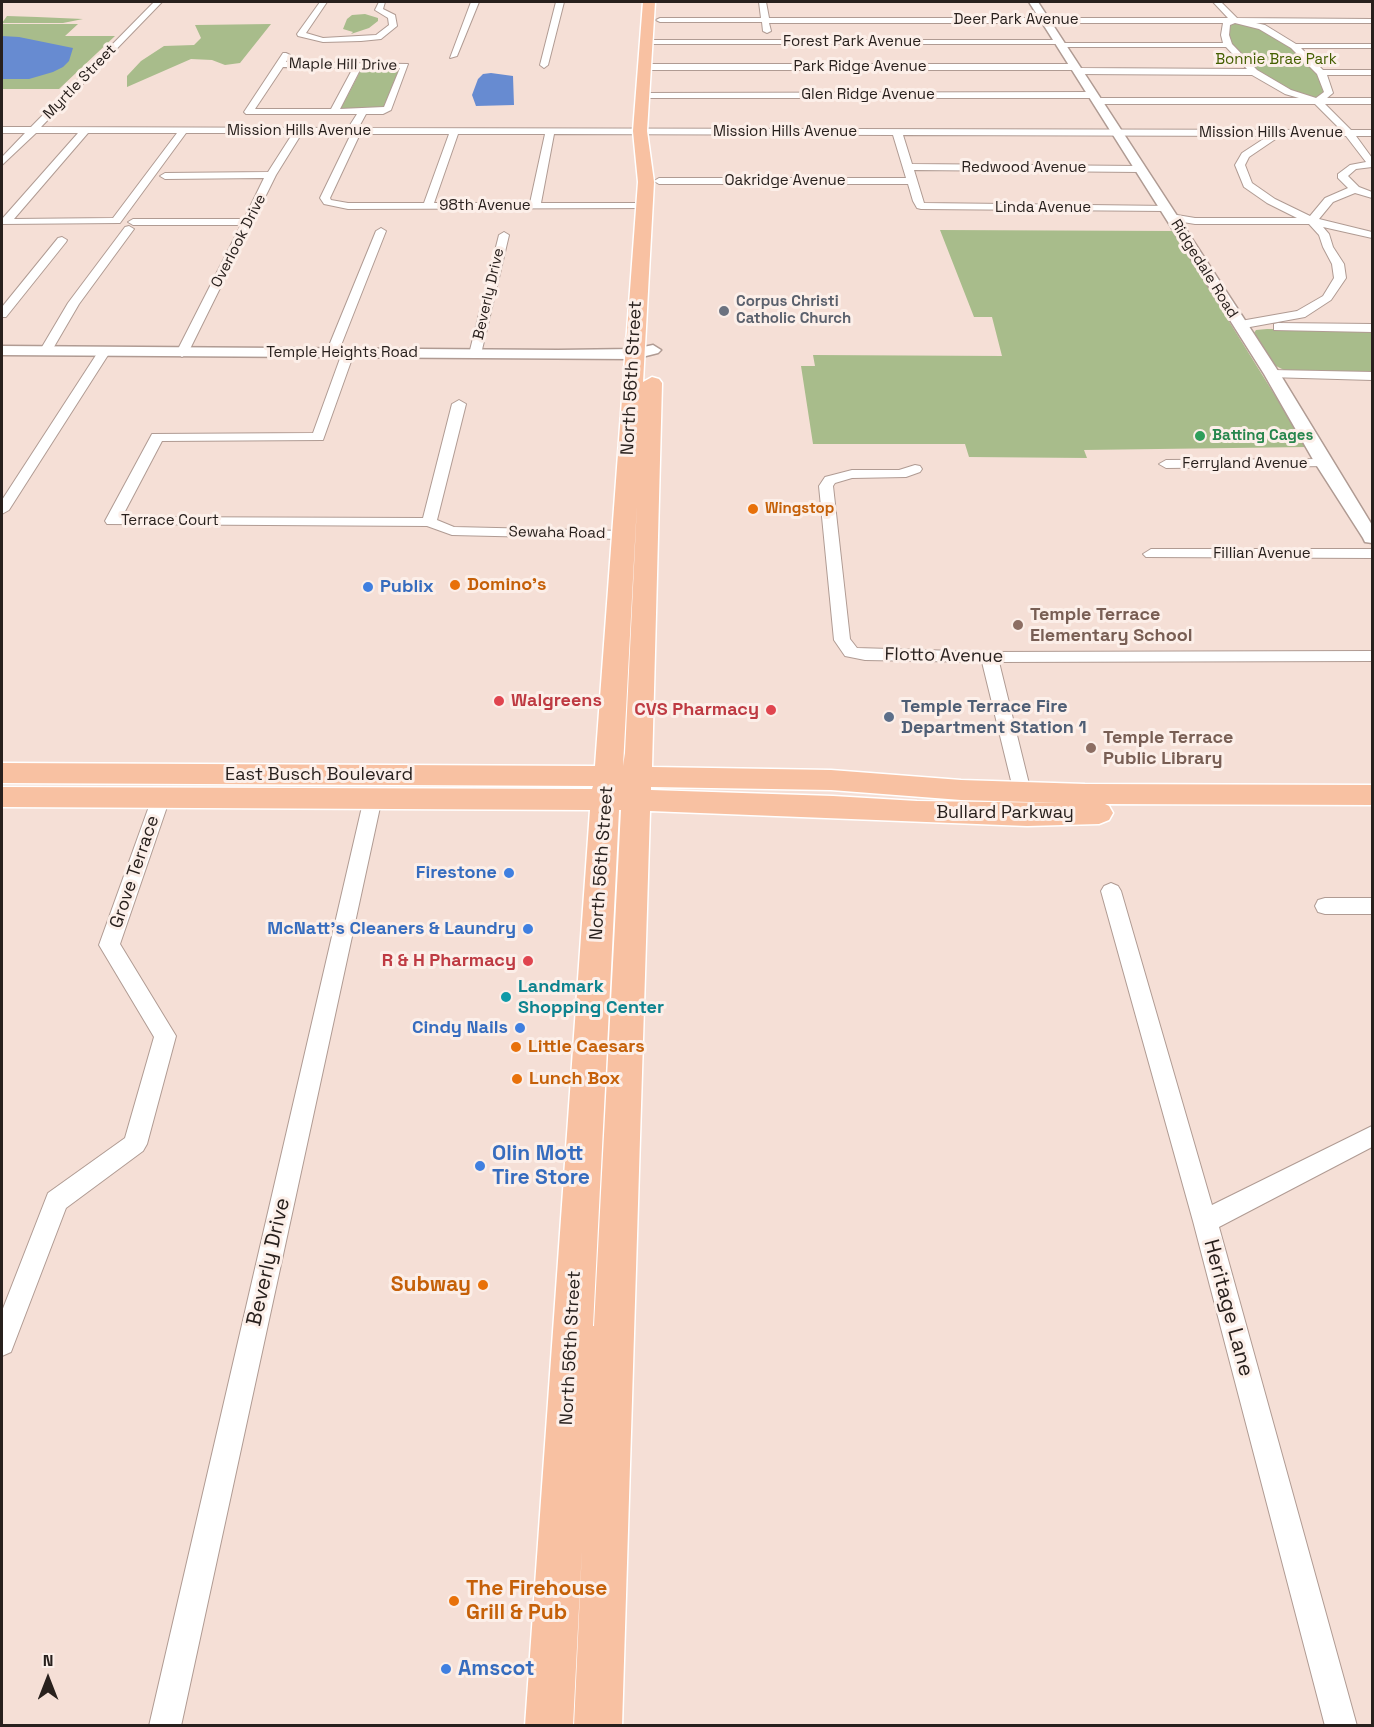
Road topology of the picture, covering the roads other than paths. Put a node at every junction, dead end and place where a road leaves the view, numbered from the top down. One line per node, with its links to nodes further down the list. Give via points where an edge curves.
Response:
1 (158, 2): 39 (street, Myrtle Street)
2 (323, 2): 3 (street, via 302,34 323,40 378,37 393,26 392,17 379,10)
3 (382, 2)
4 (475, 2): 23 (street)
5 (560, 2): 26 (street)
6 (649, 2): 16 (main road, North 56th Street)
7 (661, 2): 11 (main road, North 56th Street)
8 (762, 2): 12 (street)
9 (1033, 2): 13 (street, Ridgedale Road)
10 (1217, 2): 14 (street)
11 (660, 20): 12 (street, Deer Park Avenue); 16 (main road, North 56th Street)
12 (766, 20): 13 (street, Deer Park Avenue); 22 (street)
13 (1045, 21): 14 (street, Deer Park Avenue); 17 (street, Ridgedale Road)
14 (1235, 21): 15 (street, Deer Park Avenue); 18 (street, via 1225,26); 19 (street, via 1262,27)
15 (1372, 21)
16 (652, 42): 22 (street, Forest Park Avenue); 27 (main road, North 56th Street)
17 (1059, 43): 18 (street, Forest Park Avenue); 22 (street, Forest Park Avenue); 28 (street, Ridgedale Road)
18 (1228, 45): 29 (street)
19 (1294, 46): 20 (street); 30 (street)
20 (1372, 46)
21 (286, 55): 24 (street)
22 (769, 55): 27 (street, Park Ridge Avenue); 28 (street, Park Ridge Avenue)
23 (453, 56)
24 (281, 64): 25 (street, Maple Hill Drive); 36 (street, via 249,112)
25 (359, 64): 36 (street); 37 (street, Maple Hill Drive, via 405,66 388,108)
26 (544, 65)
27 (651, 67): 32 (main road, North 56th Street)
28 (1076, 69): 29 (street, Park Ridge Avenue); 33 (street, Ridgedale Road)
29 (1254, 72): 34 (street, via 1288,92)
30 (1321, 72): 31 (street); 34 (street, via 1329,93)
31 (1372, 72)
32 (649, 96): 33 (street, Glen Ridge Avenue); 43 (main road, North 56th Street)
33 (1095, 98): 34 (street, Glen Ridge Avenue); 47 (street, Ridgedale Road)
34 (1317, 101): 35 (street, Glen Ridge Avenue); 49 (street)
35 (1372, 101)
36 (334, 112): 37 (street)
37 (367, 112): 42 (street, via 365,126)
38 (2, 130): 39 (street, Mission Hills Avenue)
39 (33, 130): 51 (street, Mission Hills Avenue); 54 (street, Myrtle Street)
40 (198, 130): 41 (street, Mission Hills Avenue); 52 (street, Mission Hills Avenue); 53 (street)
41 (298, 130): 42 (street, Mission Hills Avenue); 58 (street, Overlook Drive)
42 (357, 131): 44 (street, Mission Hills Avenue); 64 (street, 98th Avenue, via 325,198 328,202 348,206)
43 (647, 131): 45 (street, Mission Hills Avenue); 46 (street, Mission Hills Avenue); 59 (main road, North 56th Street); 66 (main road, North 56th Street, via 646,182)
44 (454, 132): 45 (street, Mission Hills Avenue); 64 (street)
45 (550, 132): 65 (street)
46 (897, 132): 47 (street, Mission Hills Avenue); 56 (street)
47 (1118, 133): 48 (street, Mission Hills Avenue); 57 (street, Ridgedale Road)
48 (1278, 133): 49 (street, Mission Hills Avenue); 68 (street, via 1251,149 1240,165 1248,185)
49 (1349, 133): 50 (street, Mission Hills Avenue); 55 (street)
50 (1372, 133)
51 (82, 134): 52 (street, Mission Hills Avenue); 52 (street, via 5,222 117,221)
52 (180, 134)
53 (190, 141)
54 (2, 162)
55 (1372, 164): 62 (street, via 1353,166 1342,176)
56 (908, 167): 57 (street, Redwood Avenue); 60 (street)
57 (1139, 169): 67 (street, Ridgedale Road)
58 (271, 175): 61 (street, via 168,171); 69 (street, Overlook Drive)
59 (659, 181): 60 (street, Oakridge Avenue); 66 (main road, North 56th Street)
60 (911, 181): 67 (street, Linda Avenue, via 921,206)
61 (157, 187)
62 (1355, 189): 63 (street); 68 (street, via 1329,200)
63 (1372, 195)
64 (429, 205): 65 (street, 98th Avenue)
65 (536, 206): 66 (street, 98th Avenue)
66 (650, 206): 74 (main road, North 56th Street)
67 (1168, 213): 68 (street, Linda Avenue, via 1195,221); 78 (street, Ridgedale Road)
68 (1312, 221): 72 (street); 78 (street, via 1324,234 1338,264 1340,278 1327,298 1301,314)
69 (248, 222): 81 (street, via 134,221 74,303); 84 (street, Overlook Drive)
70 (381, 231): 85 (street)
71 (504, 234): 87 (street, Beverly Drive)
72 (1372, 236)
73 (62, 240): 76 (street)
74 (649, 245): 75 (main road, North 56th Street); 77 (main road, North 56th Street)
75 (638, 283): 77 (main road, via 647,287 646,305); 83 (main road, North 56th Street)
76 (2, 314)
77 (654, 314): 83 (main road, North 56th Street)
78 (1239, 326): 79 (street); 88 (street, Ridgedale Road)
79 (1372, 328)
80 (2, 351): 81 (street, Temple Heights Road)
81 (45, 352): 82 (street, Temple Heights Road)
82 (104, 352): 84 (street, Temple Heights Road); 97 (street)
83 (644, 352): 87 (street, Temple Heights Road); 90 (main road, North 56th Street); 92 (main road, North 56th Street)
84 (182, 353): 85 (street, Temple Heights Road)
85 (332, 353): 86 (street, Temple Heights Road)
86 (348, 353): 87 (street, Temple Heights Road); 98 (street, Terrace Court, via 318,436 157,436 112,520)
87 (475, 354)
88 (1272, 374): 89 (street); 93 (street, Ridgedale Road)
89 (1372, 380)
90 (632, 397): 92 (main road, via 639,406 638,438); 96 (main road, North 56th Street)
91 (459, 404): 98 (street)
92 (650, 444): 99 (main road, North 56th Street)
93 (1324, 463): 94 (street, Ferryland Avenue); 102 (street, Ridgedale Road)
94 (1166, 464)
95 (915, 469): 107 (street, Flotto Avenue, via 901,474 840,476 826,486 842,640 851,652 865,655)
96 (626, 481): 99 (main road, via 636,520); 101 (main road, North 56th Street)
97 (2, 510)
98 (429, 522): 100 (street, Terrace Court, via 452,531)
99 (646, 524): 105 (main road, North 56th Street)
100 (490, 532): 101 (street, Sewaha Road)
101 (623, 535): 105 (main road, via 629,535 635,545 634,594); 110 (main road, North 56th Street)
102 (1372, 538)
103 (1151, 554): 104 (street, Fillian Avenue)
104 (1372, 554)
105 (644, 607): 111 (main road, North 56th Street)
106 (1372, 656): 107 (street, Flotto Avenue)
107 (989, 657): 113 (street)
108 (2, 773): 109 (main road, East Busch Boulevard)
109 (102, 774): 110 (main road, East Busch Boulevard); 112 (main road, via 76,789)
110 (607, 788): 111 (main road, East Busch Boulevard); 117 (main road, East Busch Boulevard); 122 (main road, North 56th Street)
111 (637, 788): 113 (main road, Bullard Parkway, via 831,780); 118 (main road, Bullard Parkway, via 898,811); 124 (main road, North 56th Street)
112 (2, 789)
113 (1022, 792): 114 (main road, Bullard Parkway)
114 (1372, 795)
115 (2, 797): 116 (main road, East Busch Boulevard)
116 (161, 798): 117 (main road, East Busch Boulevard); 127 (street, Grove Terrace, via 109,945 165,1036 135,1144 57,1201)
117 (373, 798): 129 (street, Beverly Drive)
118 (1372, 815)
119 (1111, 891): 125 (street, Heritage Lane)
120 (1325, 906): 121 (street)
121 (1372, 906)
122 (590, 1044): 124 (main road, via 603,1063 604,1167 606,1183); 126 (main road, North 56th Street)
123 (1372, 1136): 125 (street)
124 (619, 1208): 128 (main road, North 56th Street)
125 (1205, 1221): 132 (street, Heritage Lane)
126 (572, 1340): 128 (main road, via 586,1343 590,1362 586,1484 594,1540); 130 (main road, North 56th Street)
127 (2, 1343)
128 (605, 1561): 131 (main road, North 56th Street)
129 (165, 1725)
130 (549, 1725)
131 (598, 1725)
132 (1341, 1725)

